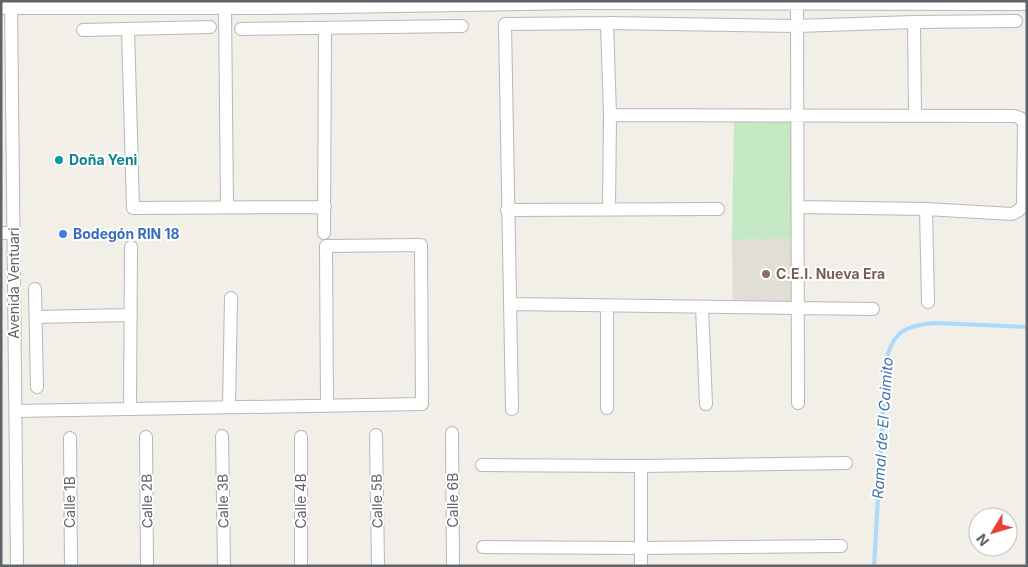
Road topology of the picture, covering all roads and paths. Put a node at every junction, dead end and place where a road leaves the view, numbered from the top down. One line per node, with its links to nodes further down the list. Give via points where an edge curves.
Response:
1 (557, 2): 2 (street); 5 (street)
2 (797, 4): 3 (street); 10 (street)
3 (1027, 4)
4 (8, 6): 5 (street); 26 (street, Avenida Ventuari)
5 (225, 7): 19 (street)
6 (1016, 21): 7 (street)
7 (914, 22): 10 (street); 18 (street)
8 (607, 23): 10 (street); 16 (street); 25 (street, via 505,24)
9 (462, 26): 12 (street)
10 (798, 26): 17 (street)
11 (210, 27): 13 (street)
12 (325, 28): 15 (street); 20 (street)
13 (128, 29): 14 (street); 19 (street, via 134,208)
14 (84, 30)
15 (240, 30)
16 (610, 114): 17 (street); 22 (street)
17 (798, 115): 18 (street); 21 (street)
18 (915, 115): 24 (street, via 1015,116 1024,123 1024,206 1018,212)
19 (227, 207): 20 (street)
20 (324, 207): 27 (street)
21 (798, 207): 24 (street); 36 (street)
22 (609, 208): 23 (street); 25 (street)
23 (718, 209)
24 (926, 209): 32 (street)
25 (507, 210): 33 (street)
26 (8, 233): 29 (street, Avenida Ventuari)
27 (324, 233)
28 (131, 247): 38 (street)
29 (8, 250): 48 (street, Avenida Ventuari)
30 (35, 288): 39 (street)
31 (230, 298): 44 (street)
32 (928, 302)
33 (510, 304): 34 (street); 47 (street)
34 (607, 306): 35 (street); 45 (street)
35 (702, 307): 36 (street); 42 (street)
36 (799, 308): 37 (street); 41 (street)
37 (873, 309)
38 (131, 315): 39 (street); 46 (street)
39 (36, 317): 40 (street)
40 (37, 387)
41 (798, 403)
42 (706, 404)
43 (327, 406): 43 (street, via 422,404 421,245 326,246); 44 (street)
44 (228, 407): 46 (street)
45 (607, 408)
46 (130, 409): 48 (street)
47 (512, 409)
48 (15, 411): 61 (street, Avenida Ventuari)
49 (452, 433): 67 (street, Calle 6B)
50 (376, 435): 66 (street, Calle 5B)
51 (222, 436): 64 (street, Calle 3B)
52 (146, 437): 63 (street, Calle 2B)
53 (301, 437): 65 (street, Calle 4B)
54 (70, 438): 62 (street, Calle 1B)
55 (846, 464): 57 (street)
56 (482, 465): 57 (street)
57 (641, 466): 60 (street)
58 (841, 546): 60 (street)
59 (482, 547): 60 (street)
60 (641, 548): 68 (street)
61 (17, 566)
62 (71, 566)
63 (148, 566)
64 (224, 566)
65 (301, 566)
66 (378, 566)
67 (453, 566)
68 (641, 566)

